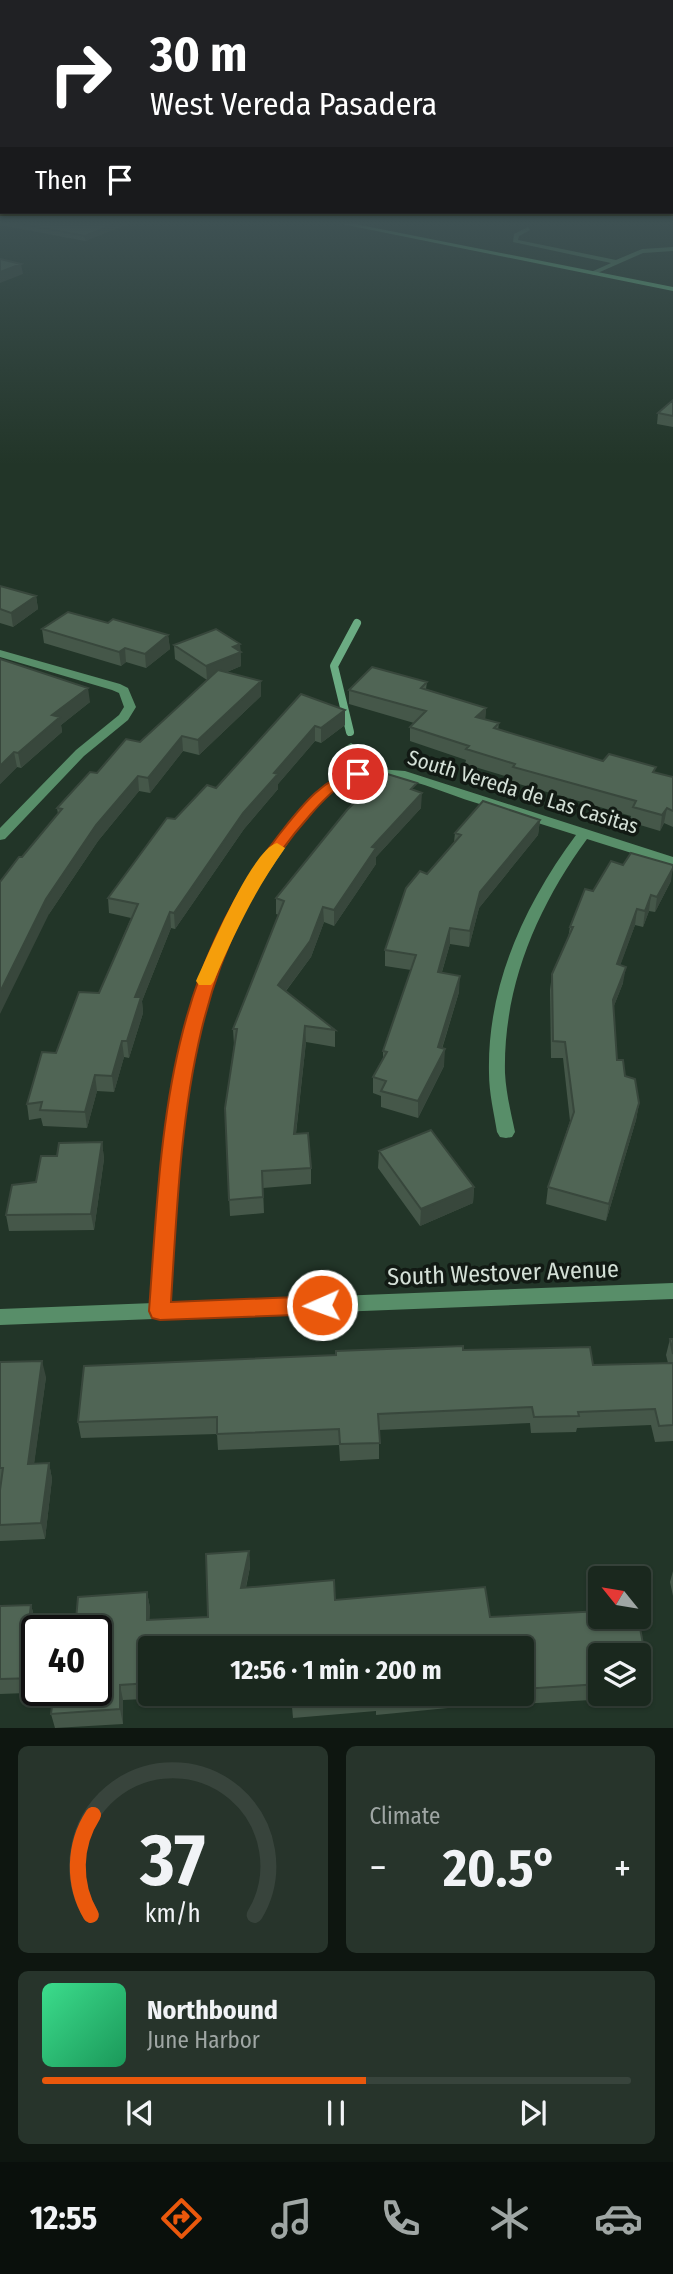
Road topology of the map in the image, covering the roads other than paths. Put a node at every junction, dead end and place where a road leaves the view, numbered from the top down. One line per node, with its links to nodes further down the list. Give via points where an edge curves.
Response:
1 (0, 653): 5 (street, via 116,687 130,706 124,717 80,753)
2 (351, 747): 3 (street)
3 (358, 774): 4 (street, South Vereda de Las Casitas, via 400,774); 9 (street, via 327,789 259,871 208,971 194,1018 172,1134)
4 (585, 832): 6 (street, South Vereda de Las Casitas); 7 (street, via 533,912 516,960 502,1015 497,1074)
5 (0, 836)
6 (673, 862)
7 (506, 1132)
8 (673, 1291): 9 (street, South Westover Avenue)
9 (160, 1311): 10 (street, South Westover Avenue)
10 (0, 1317)

